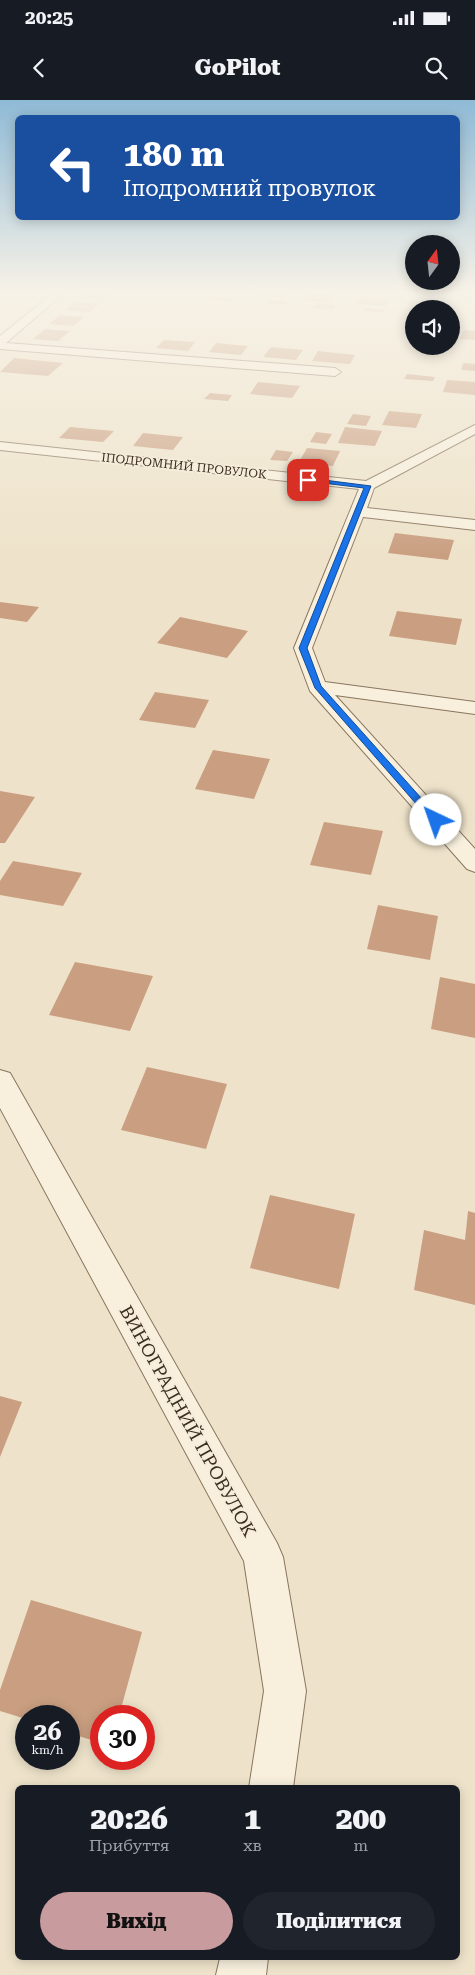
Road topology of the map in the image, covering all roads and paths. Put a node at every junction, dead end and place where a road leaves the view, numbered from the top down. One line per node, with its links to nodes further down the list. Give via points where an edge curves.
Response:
1 (475, 429): 3 (street)
2 (0, 446): 3 (street, ІПОДРОМНИЙ ПРОВУЛОК)
3 (368, 486): 4 (street)
4 (357, 512): 5 (street); 6 (street, via 303,648)
5 (475, 525)
6 (317, 687): 7 (street); 8 (street)
7 (475, 708)
8 (475, 864)
9 (0, 1081): 10 (street, ВИНОГРАДНИЙ ПРОВУЛОК, via 263,1557 286,1692)
10 (270, 1785)
11 (244, 1960): 12 (street)
12 (241, 1975)

